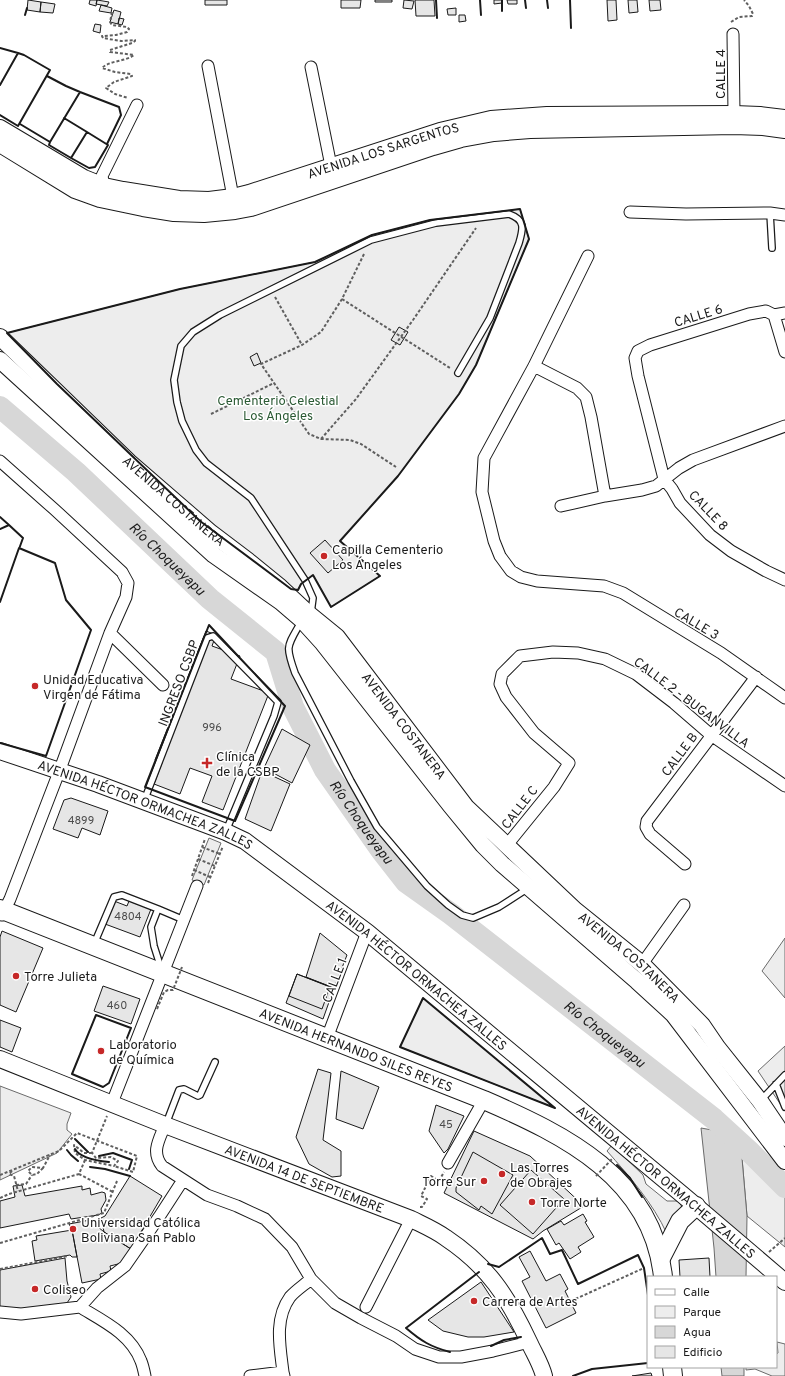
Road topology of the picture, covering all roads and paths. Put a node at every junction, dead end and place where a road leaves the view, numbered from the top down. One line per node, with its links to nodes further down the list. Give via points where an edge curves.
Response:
1 (744, 0): 3 (path, via 753,14 728,23 738,30)
2 (112, 12): 6 (path, via 112,25 129,29 127,32 102,38 134,39 135,41 110,50 134,56 102,68 132,76 114,82 106,88 138,102)
3 (733, 34): 8 (street, CALLE 4)
4 (208, 66): 14 (street)
5 (311, 66): 12 (street)
6 (137, 104): 13 (street, via 102,176)
7 (785, 118): 8 (main road, AVENIDA LOS SARGENTOS, via 760,115)
8 (734, 120): 10 (main road, AVENIDA LOS SARGENTOS); 12 (main road, AVENIDA LOS SARGENTOS, via 494,133)
9 (0, 128): 13 (main road, AVENIDA LOS SARGENTOS, via 84,178)
10 (785, 130)
11 (0, 144): 13 (main road, AVENIDA LOS SARGENTOS, via 75,190)
12 (333, 173): 14 (main road, AVENIDA LOS SARGENTOS, via 252,208)
13 (102, 192): 14 (main road, AVENIDA LOS SARGENTOS, via 143,208 174,213 204,214)
14 (234, 204)
15 (630, 212): 16 (street)
16 (770, 213): 17 (street); 20 (lane)
17 (785, 215)
18 (483, 218): 19 (lane, via 436,223); 27 (path); 33 (lane, via 509,214 521,222 522,231 490,318)
19 (371, 240): 22 (lane); 23 (path)
20 (772, 248)
21 (588, 256): 32 (street, CALLE 3)
22 (271, 290): 28 (path); 44 (lane, via 220,315 193,332 181,346 174,380 182,421 196,450 206,462 251,498 305,580 313,598)
23 (342, 299): 27 (path); 28 (path, via 321,332)
24 (785, 313): 25 (street, CALLE 6)
25 (774, 315): 29 (street); 30 (street, CALLE 6, via 766,311 749,314 650,345 638,351)
26 (0, 336): 44 (main road, AVENIDA COSTANERA, via 129,462 211,533 280,587)
27 (401, 336): 33 (path); 37 (path, via 356,399)
28 (302, 345): 34 (path, via 261,364)
29 (785, 352)
30 (635, 358): 40 (street, CALLE 8)
31 (0, 360): 44 (main road, AVENIDA COSTANERA, via 214,555)
32 (534, 366): 41 (street, via 577,388 586,397); 47 (street, CALLE 3, via 484,458 482,492 500,556 511,571 522,577 537,581 604,586 623,593)
33 (458, 373)
34 (274, 383): 35 (path); 37 (path, via 310,434)
35 (211, 414)
36 (785, 426): 40 (street, via 693,460)
37 (321, 439): 39 (path, via 350,440 361,444)
38 (0, 461): 45 (street, via 122,572 128,583 126,597)
39 (396, 467)
40 (664, 479): 41 (street, via 656,486); 43 (street, CALLE 8, via 680,503 710,535 731,551)
41 (605, 496): 42 (street)
42 (561, 506)
43 (785, 580)
44 (306, 617): 57 (main road, AVENIDA COSTANERA, via 337,637 466,807); 64 (main road, AVENIDA COSTANERA, via 322,642 450,806 483,845); 64 (lane, via 288,646 289,656 351,781 377,827 427,886 462,915 473,918 499,907)
45 (110, 633): 48 (street); 52 (street)
46 (509, 666): 50 (street, CALLE 2 - BUGANVILLA, via 520,656 553,652 578,653 605,660 636,674); 57 (street, CALLE C, via 502,674 500,684 506,697 534,733 569,763 554,787)
47 (756, 677): 49 (street, CALLE 3); 50 (street, CALLE B)
48 (163, 685)
49 (785, 698)
50 (711, 735): 53 (street, CALLE 2 - BUGANVILLA); 61 (street, CALLE B, via 646,824 647,831)
51 (0, 751): 52 (main road, AVENIDA HÉCTOR ORMACHEA ZALLES)
52 (59, 772): 54 (main road, AVENIDA HÉCTOR ORMACHEA ZALLES); 67 (street, via 10,899)
53 (785, 786)
54 (144, 801): 56 (main road, AVENIDA HÉCTOR ORMACHEA ZALLES); 56 (lane, INGRESO CSBP, via 207,638 213,636 278,702)
55 (206, 838): 58 (path)
56 (225, 838): 59 (path); 69 (main road, AVENIDA HÉCTOR ORMACHEA ZALLES, via 251,845)
57 (507, 845): 71 (main road, AVENIDA COSTANERA, via 575,910)
58 (202, 847): 59 (path); 60 (path)
59 (220, 854): 62 (path)
60 (198, 859): 62 (path); 62 (path, via 193,872 210,878)
61 (685, 864)
62 (215, 866)
63 (197, 886): 68 (street)
64 (529, 888): 91 (main road, AVENIDA COSTANERA, via 673,1014)
65 (684, 905): 71 (street)
66 (158, 909): 68 (lane); 70 (lane, via 122,895 114,897); 73 (lane, via 152,927 154,946)
67 (1, 913): 70 (main road, AVENIDA HERNANDO SILES REYES)
68 (184, 920): 73 (street)
69 (368, 932): 75 (street, CALLE 1); 107 (main road, AVENIDA HÉCTOR ORMACHEA ZALLES)
70 (93, 946): 73 (main road, AVENIDA HERNANDO SILES REYES)
71 (642, 964): 81 (main road, AVENIDA COSTANERA, via 702,1025)
72 (182, 967): 74 (path, bridge, via 173,990 164,992)
73 (163, 974): 75 (main road, AVENIDA HERNANDO SILES REYES); 82 (street)
74 (157, 1009)
75 (327, 1038): 80 (main road, AVENIDA HERNANDO SILES REYES)
76 (0, 1059): 82 (main road, AVENIDA 14 DE SEPTIEMBRE)
77 (214, 1062): 84 (lane, via 200,1095 184,1089 179,1090)
78 (785, 1075): 79 (lane)
79 (776, 1084): 81 (lane); 83 (lane)
80 (484, 1100): 92 (street); 113 (main road, AVENIDA HERNANDO SILES REYES, via 561,1137 596,1161 637,1204 653,1234)
81 (760, 1101): 85 (main road, AVENIDA COSTANERA)
82 (112, 1104): 84 (main road, AVENIDA 14 DE SEPTIEMBRE); 86 (path)
83 (785, 1107)
84 (165, 1125): 101 (street, via 157,1147 158,1161); 108 (main road, AVENIDA 14 DE SEPTIEMBRE)
85 (782, 1130)
86 (97, 1141): 87 (path); 88 (path, via 77,1133 59,1151); 93 (path, via 136,1156 133,1172)
87 (92, 1153): 90 (path, via 84,1153 74,1145 75,1153); 93 (path, via 96,1158 111,1157 118,1161)
88 (51, 1154): 94 (path); 95 (path)
89 (612, 1159): 100 (path, bridge)
90 (85, 1160): 93 (path); 97 (path)
91 (785, 1161)
92 (448, 1163): 108 (path, via 442,1161 438,1168 444,1172 439,1181 431,1176 421,1196 427,1199 422,1207 414,1206)
93 (114, 1166)
94 (43, 1168): 99 (path); 99 (path, via 32,1167 28,1171)
95 (12, 1170): 96 (path); 98 (path)
96 (9, 1174): 98 (path); 103 (path, via 14,1176)
97 (79, 1174): 104 (path); 105 (path)
98 (0, 1175)
99 (32, 1175): 103 (path, via 26,1184)
100 (596, 1176)
101 (183, 1180): 117 (street, via 207,1195 265,1219 292,1247); 121 (street, via 125,1266 97,1288)
102 (117, 1181): 105 (path)
103 (16, 1185): 104 (path)
104 (18, 1191): 106 (path)
105 (113, 1192): 110 (path, via 104,1213)
106 (0, 1198)
107 (696, 1206): 111 (main road, AVENIDA HÉCTOR ORMACHEA ZALLES); 113 (main road, via 680,1221)
108 (411, 1219): 120 (street); 123 (main road, AVENIDA 14 DE SEPTIEMBRE, via 445,1237 484,1269 505,1296)
109 (785, 1238): 111 (path)
110 (0, 1244)
111 (764, 1255): 118 (main road, AVENIDA HÉCTOR ORMACHEA ZALLES)
112 (68, 1256): 115 (path)
113 (661, 1258): 116 (main road, AVENIDA HERNANDO SILES REYES)
114 (644, 1268): 119 (path)
115 (0, 1269)
116 (663, 1276)
117 (311, 1279): 123 (street, via 335,1304 415,1348 439,1357 461,1357 493,1351); 124 (street, via 291,1296 283,1308 279,1325)
118 (785, 1282)
119 (571, 1301)
120 (366, 1306)
121 (80, 1307): 122 (street, via 21,1314); 125 (street, via 114,1328 132,1344 142,1361)
122 (0, 1312)
123 (528, 1340): 127 (main road, AVENIDA 14 DE SEPTIEMBRE)
124 (283, 1374): 126 (street)
125 (145, 1376)
126 (250, 1376)
127 (544, 1376)

